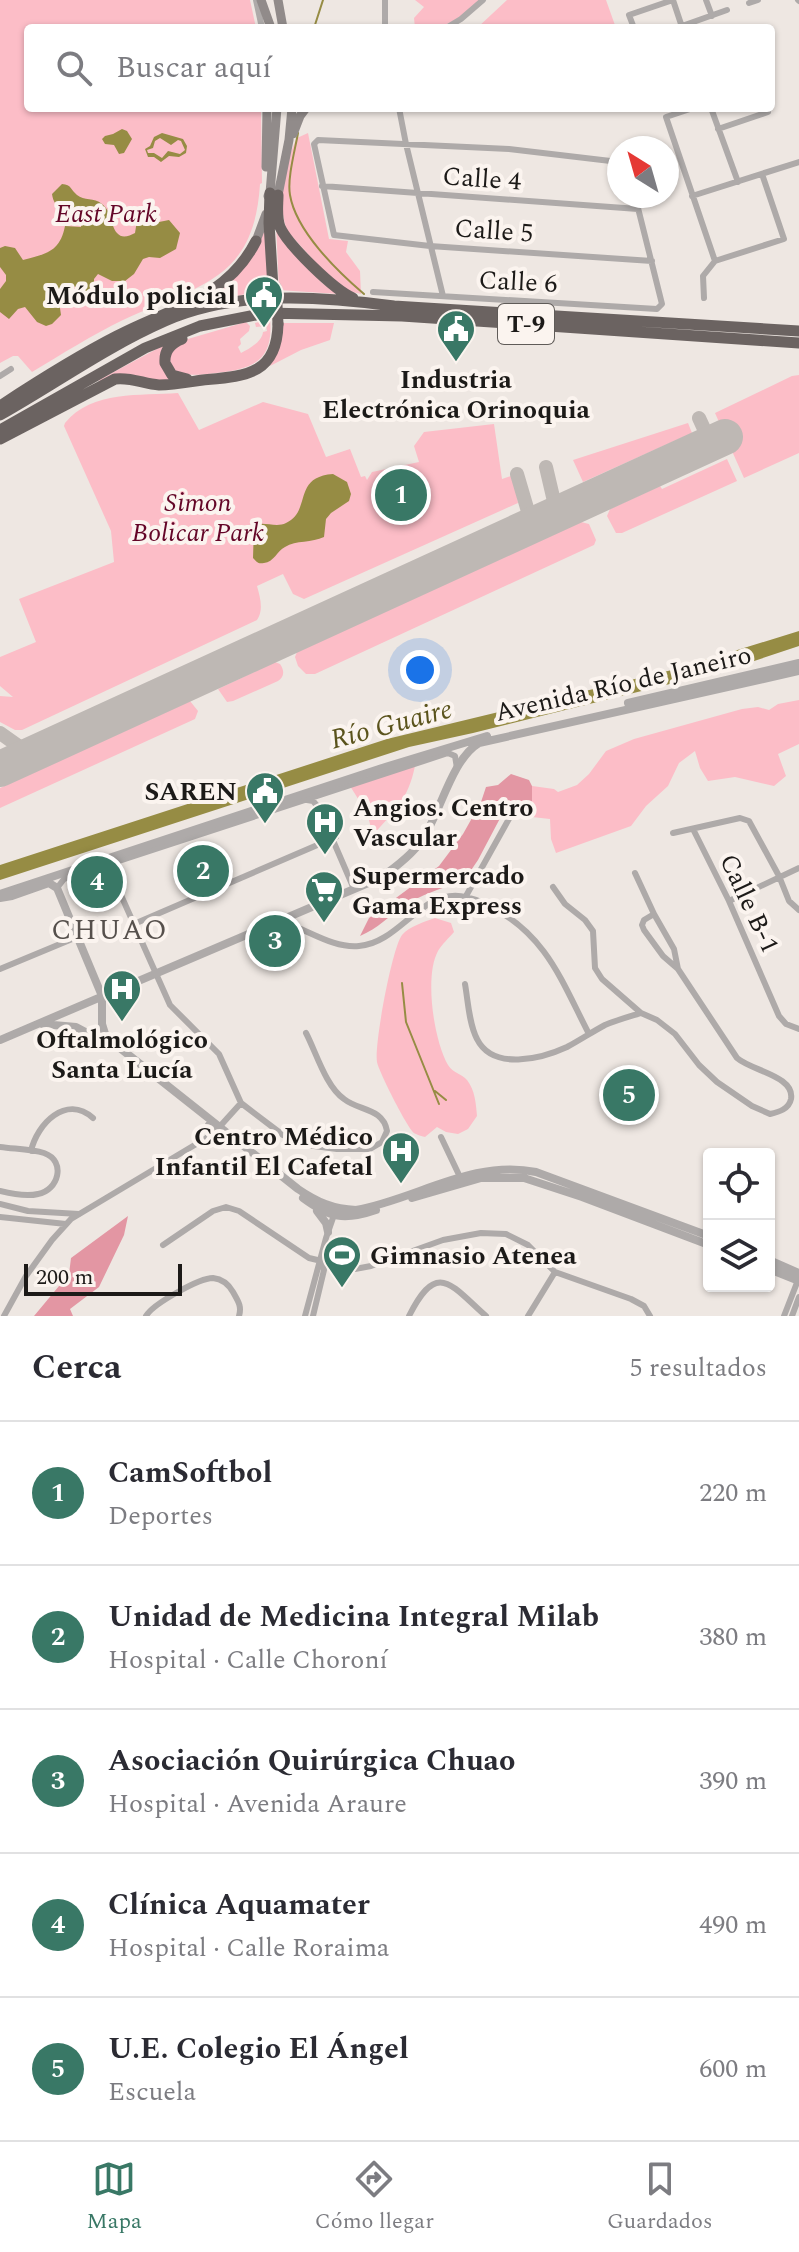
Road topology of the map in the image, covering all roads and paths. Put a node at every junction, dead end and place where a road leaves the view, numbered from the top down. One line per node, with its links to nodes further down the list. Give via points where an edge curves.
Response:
1 (259, 0): 11 (street); 12 (main road)
2 (278, 0): 13 (main road)
3 (385, 0): 14 (street)
4 (483, 0): 15 (street)
5 (673, 0): 16 (street, via 629,15); 17 (street)
6 (706, 0): 10 (street)
7 (758, 0): 8 (street)
8 (749, 3)
9 (727, 10): 10 (street)
10 (712, 16): 18 (street)
11 (265, 24)
12 (266, 24)
13 (282, 24)
14 (385, 24)
15 (453, 24)
16 (632, 24)
17 (681, 24)
18 (690, 24)
19 (267, 112): 29 (main road)
20 (279, 112): 29 (main road)
21 (292, 112): 31 (main road)
22 (304, 112): 31 (main road)
23 (400, 112): 32 (street)
24 (681, 112): 40 (street, via 666,117)
25 (712, 112): 30 (street)
26 (744, 112): 28 (street)
27 (768, 112): 28 (street)
28 (747, 119): 30 (street)
29 (272, 126): 39 (main road); 42 (main road)
30 (718, 129): 36 (street)
31 (289, 140): 39 (main road)
32 (406, 144): 33 (street); 37 (street, via 315,141); 38 (street)
33 (607, 161)
34 (796, 163): 35 (street)
35 (762, 174): 36 (street); 45 (street, via 784,239)
36 (738, 182): 40 (street)
37 (322, 186): 38 (street, Calle 4); 43 (street, Calle 5, via 334,235)
38 (417, 193): 41 (street, Calle 4); 43 (street)
39 (274, 194): 42 (main road, via 267,197); 49 (highway, via 285,234 329,283); 51 (highway, bridge)
40 (692, 196): 45 (street)
41 (638, 209): 44 (street)
42 (256, 241): 55 (highway, via 237,270 216,288 98,346)
43 (430, 246): 44 (street, Calle 5); 47 (street)
44 (652, 261): 47 (street, Calle 6, via 662,304 657,309)
45 (715, 261): 48 (street, via 703,276)
46 (373, 292): 47 (street, Calle 6)
47 (443, 296)
48 (704, 298)
49 (360, 302): 52 (highway, T-9); 56 (highway, T-9, via 259,299 203,309 99,354)
50 (235, 318): 51 (highway, via 171,345 165,358 172,375 189,379 251,370 269,354); 52 (highway, T-9, via 281,313 402,316); 57 (highway, T-9, via 145,348)
51 (276, 323): 58 (highway, via 272,354 250,374 159,385 115,379)
52 (798, 340)
53 (11, 369): 54 (street)
54 (0, 376)
55 (0, 406)
56 (0, 415)
57 (0, 430)
58 (0, 439)
59 (799, 663): 61 (street, Avenida Río de Janeiro, via 471,739)
60 (799, 671): 62 (street, Avenida Río de Janeiro, via 479,743)
61 (382, 768): 63 (street); 71 (street, Avenida Río de Janeiro)
62 (457, 768): 63 (street, via 455,756 448,753); 78 (street, via 416,847 390,871)
63 (353, 784): 64 (street)
64 (322, 795): 65 (street); 69 (street)
65 (307, 800): 69 (street, via 319,808); 70 (street)
66 (510, 817): 80 (street)
67 (693, 829): 68 (street); 74 (street, via 740,818 749,821); 81 (street, Calle B-1)
68 (673, 833)
69 (334, 838): 78 (street); 86 (street)
70 (174, 843): 71 (street); 75 (street, via 119,861 114,867)
71 (147, 845): 79 (street, Avenida Río de Janeiro)
72 (799, 868): 74 (street)
73 (635, 873): 84 (street)
74 (779, 876): 81 (street); 82 (street, via 789,901)
75 (116, 884): 77 (street, via 99,868 61,881); 86 (street)
76 (553, 887): 94 (street, via 593,931 598,974)
77 (57, 888): 79 (street, Avenida Río de Janeiro, via 49,883); 88 (street)
78 (356, 888): 83 (street)
79 (0, 896)
80 (466, 896): 87 (street, via 437,899 383,938 359,947); 98 (street, via 531,934)
81 (729, 901): 96 (street, Calle B-1, via 779,1016)
82 (799, 910)
83 (297, 912): 85 (street); 87 (street)
84 (654, 914): 90 (street, via 674,949); 90 (street, via 644,920 643,928)
85 (278, 921): 87 (street); 91 (street)
86 (134, 924): 91 (street)
87 (297, 927)
88 (77, 937): 89 (street); 93 (street)
89 (0, 969)
90 (678, 969): 101 (street, via 734,1054 746,1066 783,1080)
91 (155, 973): 93 (street); 103 (street, via 172,1009 219,1054)
92 (465, 984): 98 (street, via 477,1039 497,1058 547,1054)
93 (102, 996): 95 (street); 100 (street)
94 (641, 1013): 98 (street); 101 (street, via 667,1026 708,1074 758,1110 776,1113)
95 (33, 1025): 99 (street); 100 (street, via 76,1027)
96 (799, 1029)
97 (306, 1033): 103 (street, via 335,1092 384,1120 382,1142 362,1150 306,1145 283,1135)
98 (589, 1034)
99 (0, 1040)
100 (108, 1041): 105 (street)
101 (790, 1101): 102 (street)
102 (799, 1102)
103 (241, 1103): 105 (street)
104 (93, 1118): 108 (street, via 71,1110 51,1116 37,1131)
105 (218, 1129): 112 (street); 113 (street); 114 (street)
106 (441, 1137): 109 (street)
107 (0, 1147): 108 (street)
108 (31, 1151): 110 (street, via 56,1163 59,1172 53,1186 41,1194)
109 (460, 1177): 113 (street); 118 (street, via 500,1169 536,1172)
110 (0, 1191)
111 (0, 1204): 114 (street)
112 (314, 1207): 113 (street); 117 (street)
113 (335, 1213): 117 (street); 119 (street, via 349,1217 481,1178 513,1176)
114 (79, 1214): 116 (street)
115 (0, 1217): 116 (street)
116 (66, 1224): 127 (street, via 26,1276)
117 (328, 1232): 121 (street)
118 (703, 1234)
119 (703, 1243)
120 (163, 1245): 121 (street, via 226,1207)
121 (321, 1261): 124 (street, via 363,1268 443,1240 494,1233 520,1240); 130 (street); 131 (street, via 324,1270)
122 (775, 1264): 125 (street)
123 (775, 1271): 125 (street)
124 (555, 1272): 134 (street); 135 (street, via 631,1299)
125 (799, 1278): 136 (street)
126 (799, 1297): 137 (street)
127 (4, 1316)
128 (146, 1316): 129 (street, via 155,1306 215,1278 231,1287 241,1306)
129 (239, 1316)
130 (305, 1316)
131 (313, 1316)
132 (409, 1316): 133 (street, via 426,1287 445,1282)
133 (486, 1316)
134 (528, 1316)
135 (650, 1316)
136 (784, 1316)
137 (792, 1316)

